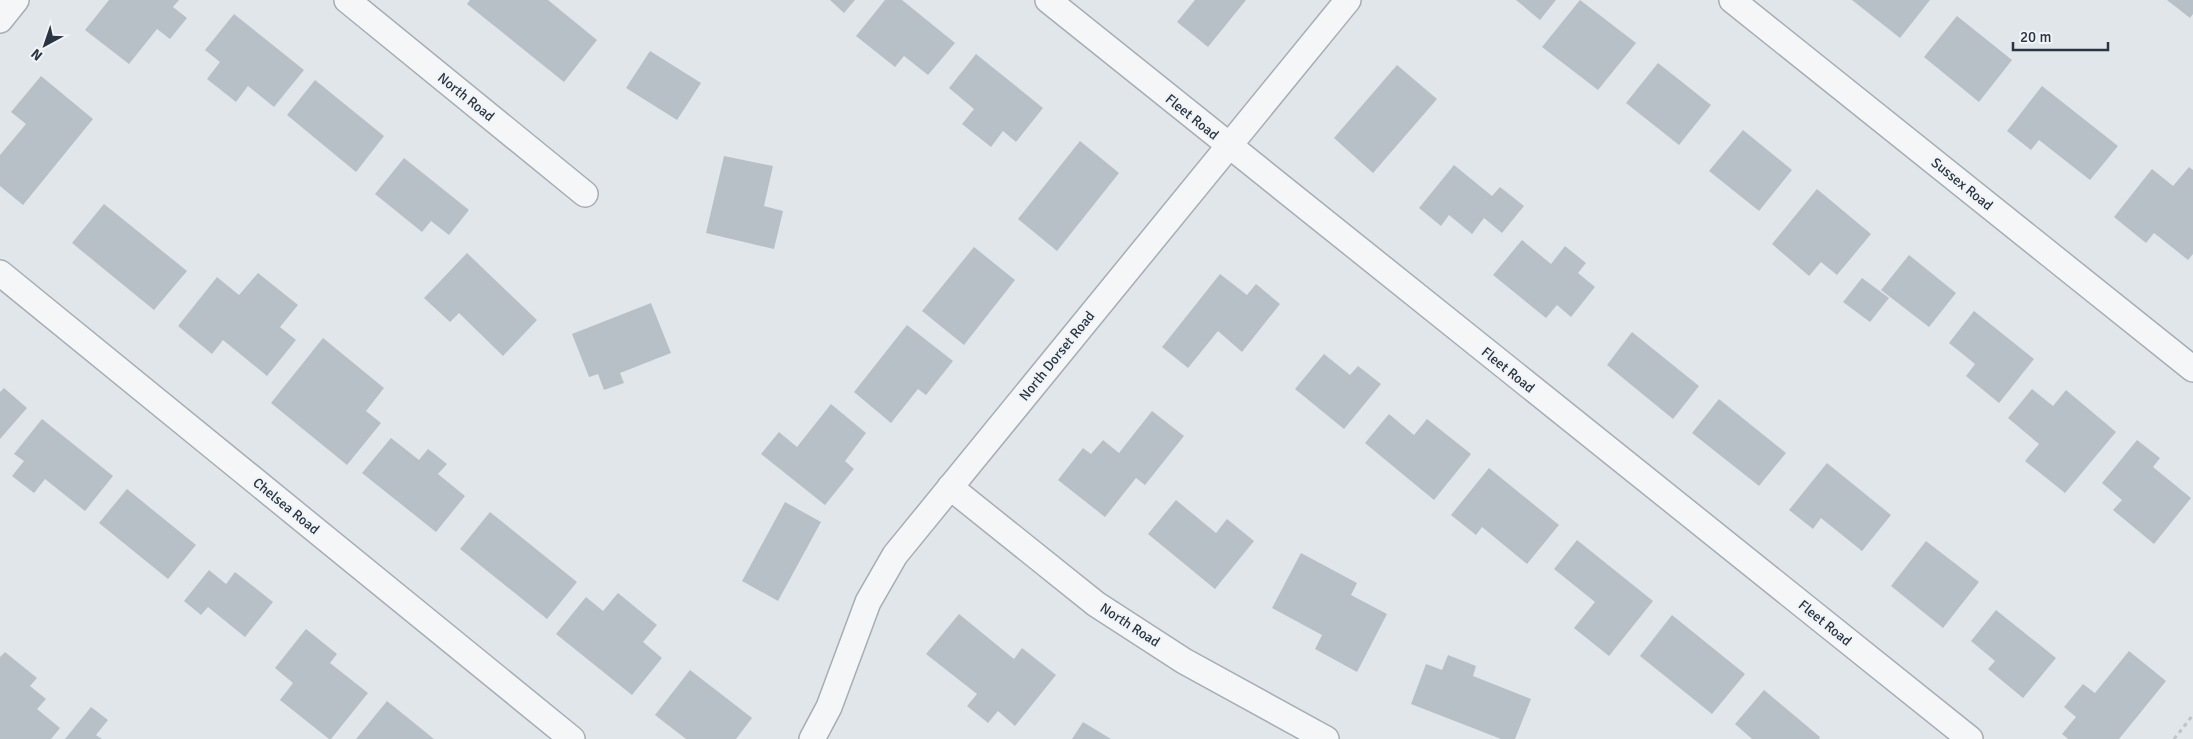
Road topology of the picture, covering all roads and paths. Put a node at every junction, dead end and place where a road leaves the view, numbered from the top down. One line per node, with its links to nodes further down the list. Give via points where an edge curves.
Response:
1 (16, 0): 6 (street)
2 (347, 0): 8 (street, North Road)
3 (1048, 0): 7 (street, Fleet Road)
4 (1348, 0): 7 (street, North Dorset Road)
5 (1732, 0): 10 (street, Sussex Road)
6 (0, 20)
7 (1228, 146): 11 (street, North Dorset Road); 16 (street, Fleet Road)
8 (585, 194)
9 (0, 273): 13 (street, Chelsea Road)
10 (2193, 368)
11 (950, 487): 14 (street, North Dorset Road, via 895,554 868,602 829,707); 15 (street, North Road, via 1096,604 1184,661)
12 (2193, 715): 17 (path)
13 (572, 739)
14 (812, 739)
15 (1326, 739)
16 (1970, 739)
17 (2174, 739)

